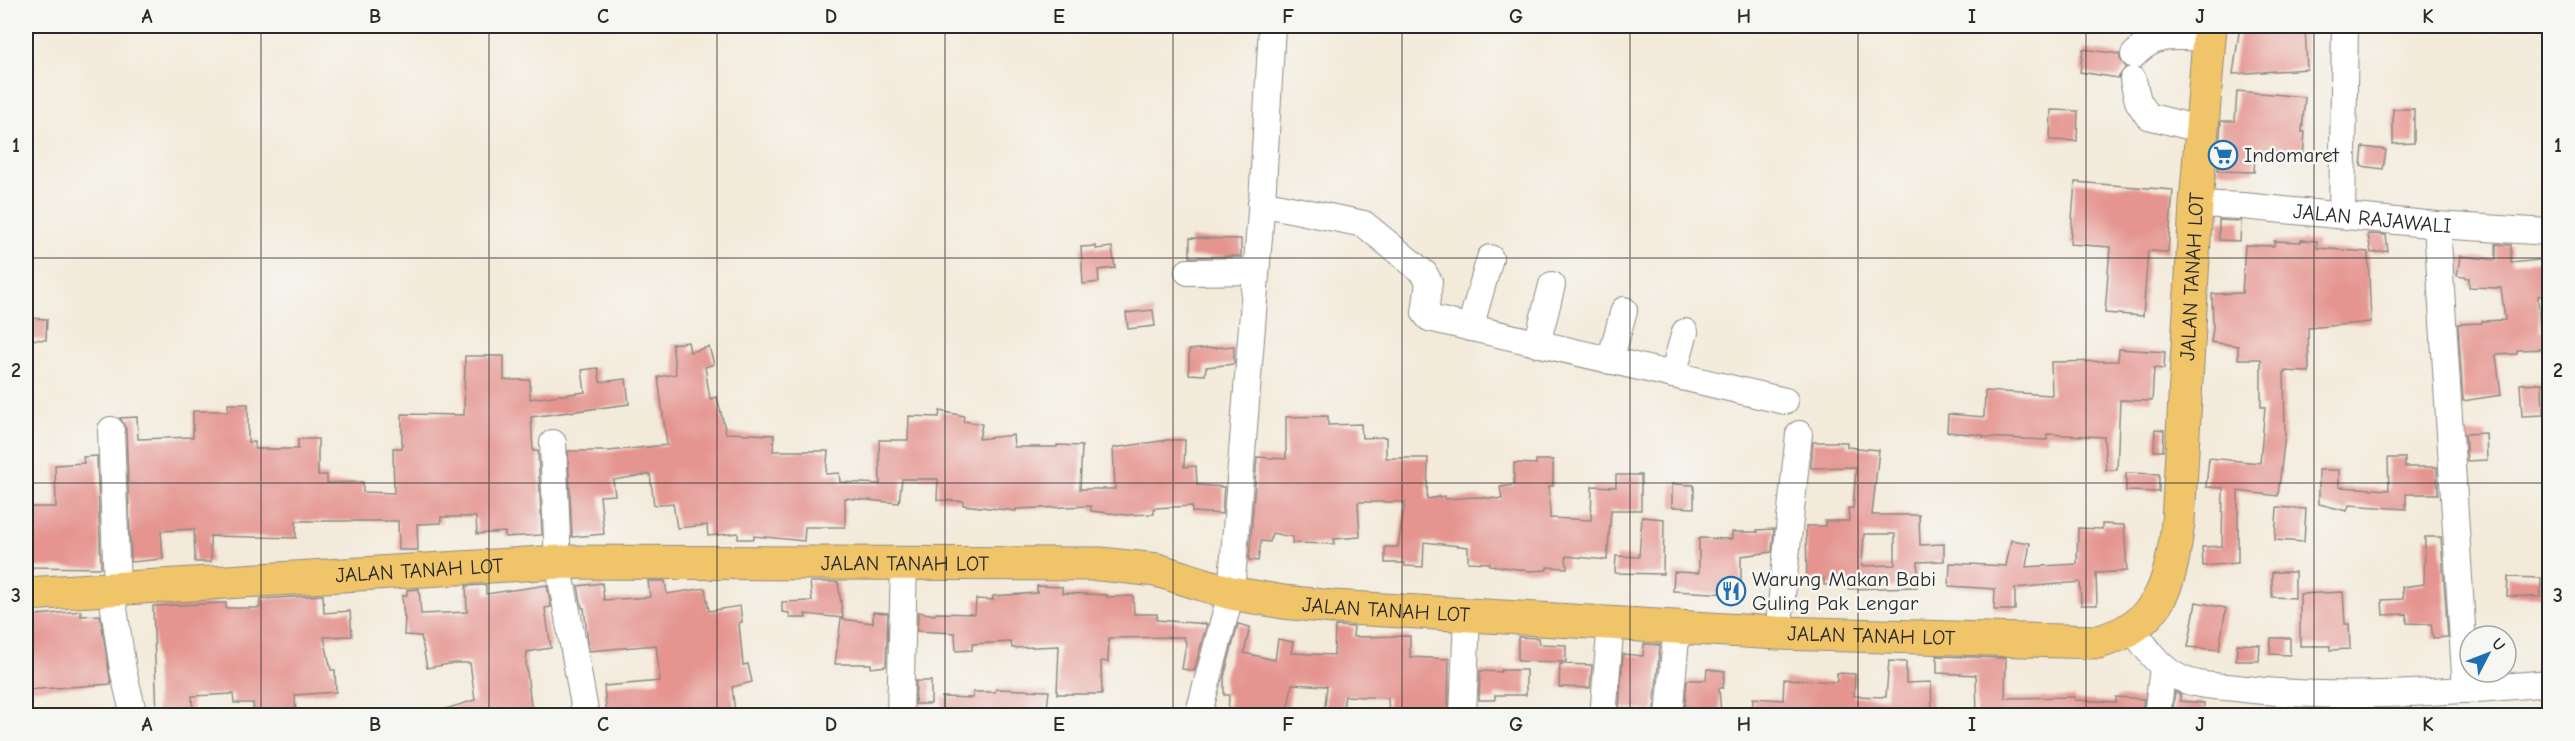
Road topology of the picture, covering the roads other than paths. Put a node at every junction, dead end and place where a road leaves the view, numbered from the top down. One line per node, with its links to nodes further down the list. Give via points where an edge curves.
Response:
1 (1272, 26): 5 (street)
2 (2345, 26): 7 (street)
3 (2210, 32): 4 (main road, JALAN TANAH LOT); 4 (street, via 2154,39 2144,45 2134,68 2138,101 2148,116)
4 (2203, 130): 6 (main road, JALAN TANAH LOT)
5 (1261, 203): 11 (street); 15 (street, via 1370,227 1424,273 1429,282 1426,316)
6 (2196, 204): 7 (street, JALAN RAJAWALI); 32 (main road, JALAN TANAH LOT, via 2173,565 2155,605)
7 (2342, 215): 8 (street, JALAN RAJAWALI)
8 (2437, 225): 9 (street, JALAN RAJAWALI); 36 (street)
9 (2549, 225)
10 (1490, 258): 15 (street)
11 (1256, 271): 12 (street); 27 (street)
12 (1188, 272)
13 (1552, 285): 17 (street)
14 (1624, 310): 18 (street)
15 (1470, 328): 17 (street)
16 (1684, 332): 19 (street)
17 (1537, 344): 18 (street)
18 (1610, 361): 19 (street)
19 (1673, 375): 20 (street)
20 (1785, 401)
21 (111, 430): 26 (street)
22 (1799, 434): 33 (street)
23 (553, 443): 24 (street)
24 (558, 562): 25 (main road, JALAN TANAH LOT); 26 (main road, JALAN TANAH LOT); 38 (street)
25 (904, 563): 27 (main road, JALAN TANAH LOT, via 1100,564 1183,576); 39 (street)
26 (114, 588): 28 (main road, JALAN TANAH LOT); 37 (street, via 123,670)
27 (1231, 593): 29 (main road, JALAN TANAH LOT, via 1283,602); 40 (street)
28 (26, 594)
29 (1467, 614): 30 (main road, JALAN TANAH LOT); 41 (street)
30 (1611, 623): 31 (main road, JALAN TANAH LOT); 42 (street)
31 (1677, 627): 33 (main road, JALAN TANAH LOT); 43 (street)
32 (2132, 628): 33 (main road, JALAN TANAH LOT, via 2107,640 2089,643); 34 (street)
33 (1778, 633)
34 (2163, 667): 36 (street, via 2192,683 2276,693 2360,695); 44 (street)
35 (2550, 683): 36 (street)
36 (2466, 690)
37 (134, 716)
38 (586, 716)
39 (900, 716)
40 (1198, 716)
41 (1463, 716)
42 (1603, 716)
43 (1669, 716)
44 (2157, 716)

